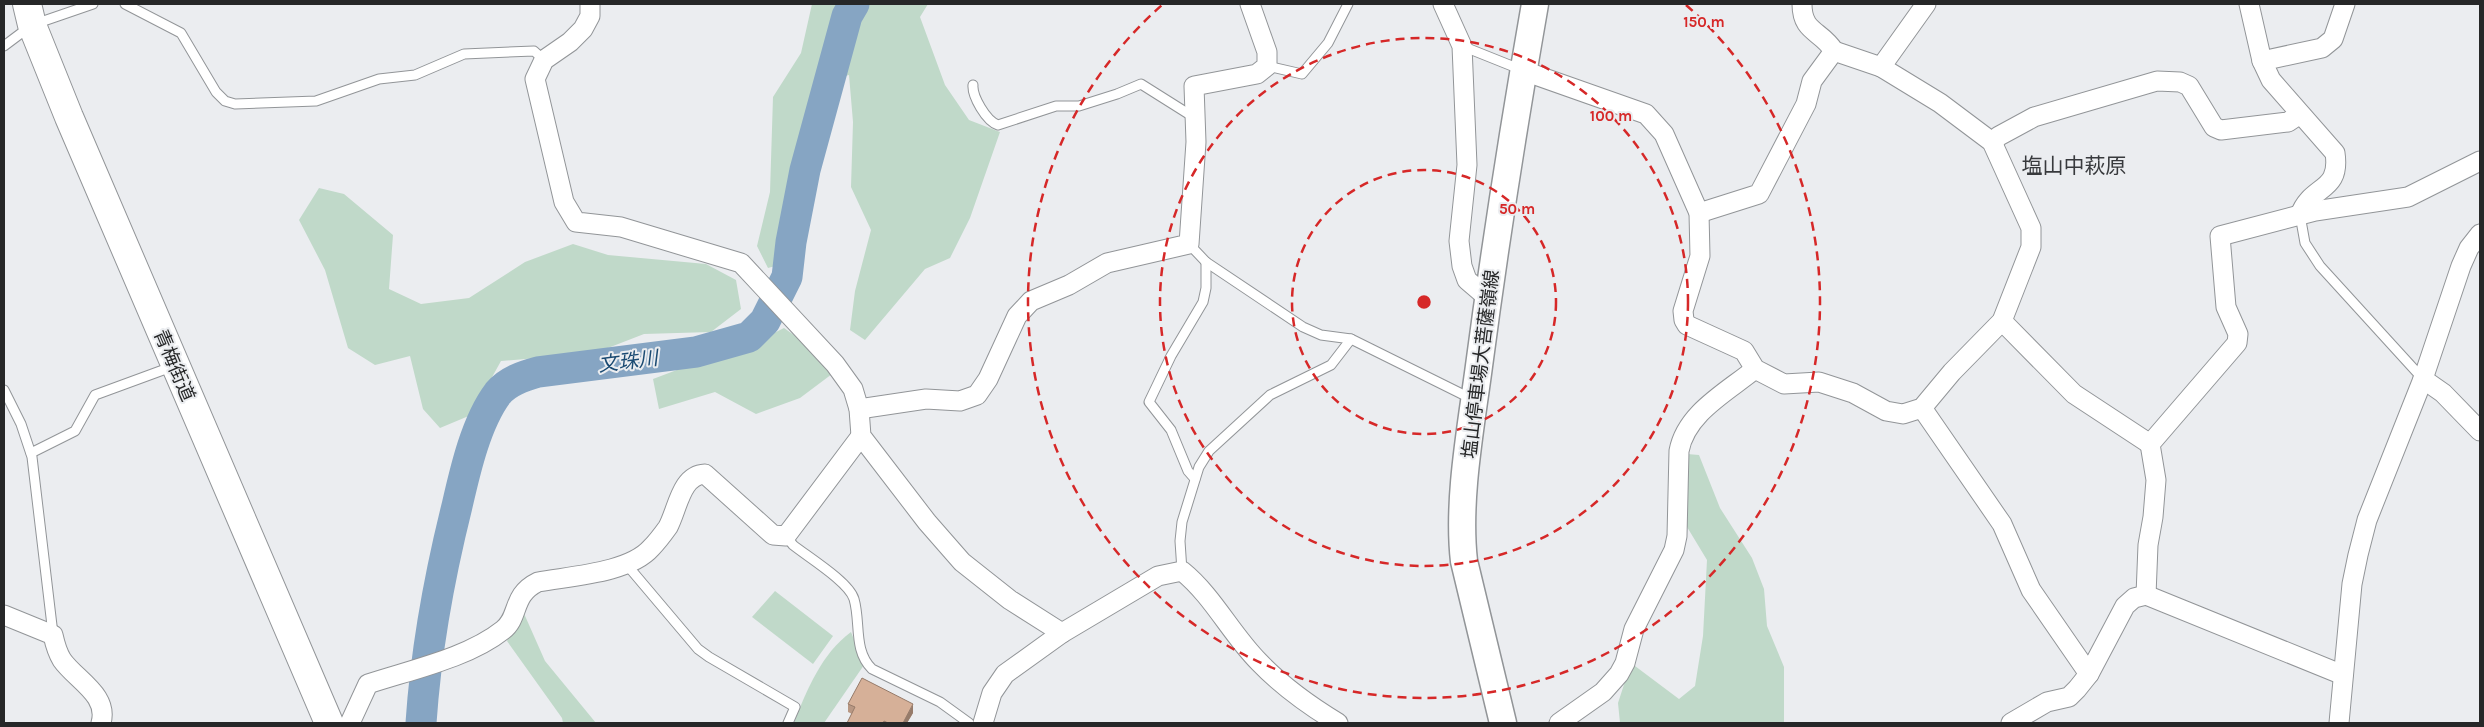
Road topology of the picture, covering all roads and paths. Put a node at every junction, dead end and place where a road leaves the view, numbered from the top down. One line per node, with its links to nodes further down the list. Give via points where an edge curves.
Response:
1 (94, 4): 12 (lane)
2 (125, 4): 16 (lane, via 181,33 216,92 235,104 316,101 379,79 414,75 464,54 534,51)
3 (590, 4): 16 (street, via 590,16 583,29)
4 (1250, 4): 18 (street, via 1267,52)
5 (1348, 4): 18 (lane, via 1328,43 1302,74)
6 (1443, 4): 14 (street)
7 (1535, 4): 20 (main road, 塩山停車場大菩薩嶺線)
8 (1802, 4): 15 (street, via 1808,28 1827,39)
9 (1926, 4): 19 (street)
10 (2249, 4): 17 (street)
11 (2345, 4): 17 (street, via 2333,39 2322,48)
12 (29, 14): 13 (lane); 34 (highway, 青梅街道)
13 (4, 46)
14 (1462, 46): 20 (lane); 31 (street, via 1467,165 1458,241 1467,280)
15 (1834, 51): 19 (street); 26 (street, via 1812,81 1806,104 1759,194)
16 (544, 60): 40 (street, via 535,79 564,202 576,222 621,227 740,263 835,364 853,389)
17 (2262, 61): 22 (street, via 2271,80)
18 (1266, 66): 23 (street, via 1257,74 1194,86)
19 (1881, 67): 24 (street, via 1940,103)
20 (1524, 71): 26 (street, via 1646,114 1664,134); 31 (main road, 塩山停車場大菩薩嶺線)
21 (973, 85): 23 (lane, via 972,95 992,123 998,125 1056,106 1078,106 1141,84)
22 (2300, 114): 24 (street, via 2288,122 2222,130 2214,126 2189,86 2180,82 2156,81 2034,117); 27 (street, via 2335,153 2337,166 2335,177 2304,204)
23 (1195, 119): 29 (street)
24 (1992, 142): 32 (street, via 2031,228 2030,247)
25 (2480, 161): 27 (street, via 2408,197)
26 (1698, 213): 35 (street, via 1700,256 1683,310 1684,320 1698,332 1744,352)
27 (2300, 215): 36 (lane, via 2305,243 2320,266); 43 (street, via 2220,236 2226,307 2238,334 2237,343)
28 (2480, 234): 36 (street, via 2461,266)
29 (1189, 244): 30 (lane); 40 (street, via 1107,263 1032,301 1017,316 988,379 977,395 960,402 926,399)
30 (1206, 262): 33 (lane, via 1303,327 1321,335); 45 (lane, via 1203,302 1149,402 1171,430 1188,471)
31 (1488, 298): 38 (main road, 塩山停車場大菩薩嶺線)
32 (2002, 321): 39 (street); 43 (street, via 2074,394)
33 (1351, 339): 38 (lane); 45 (lane, via 1331,365 1270,395 1209,451)
34 (176, 366): 44 (lane, via 95,395 75,431); 56 (highway, 青梅街道)
35 (1755, 369): 39 (street, via 1784,384 1819,382 1853,393 1886,411 1903,414); 63 (street, via 1687,428 1678,451 1674,550 1634,629 1626,663 1603,692)
36 (2423, 379): 41 (street, via 2443,393); 54 (street, via 2367,520 2352,584)
37 (4, 390): 44 (lane)
38 (1474, 400): 62 (main road, 塩山停車場大菩薩嶺線, via 1461,536 1464,561)
39 (1922, 408): 53 (street, via 2002,524 2031,590)
40 (859, 409): 42 (street)
41 (2480, 431)
42 (861, 436): 46 (street); 51 (street, via 962,562 1010,600)
43 (2150, 444): 49 (street, via 2156,480)
44 (31, 453): 52 (lane)
45 (1195, 479): 48 (lane, via 1182,522)
46 (786, 536): 47 (street, via 773,535 705,474 696,474 687,482 667,528 649,550); 59 (lane, via 847,587 854,598 859,645 866,663 872,669 940,702)
47 (627, 565): 57 (street, via 538,582 525,588 505,629 452,657 368,684); 58 (lane, via 698,649 795,707)
48 (1182, 571): 51 (street, via 1158,576); 61 (street, via 1196,582 1258,662 1293,692)
49 (2146, 595): 53 (street, via 2134,598 2125,606); 54 (street)
50 (4, 615): 52 (street)
51 (1062, 634): 60 (street, via 1005,674 992,693)
52 (53, 635): 55 (street, via 63,662 98,697 103,716)
53 (2089, 674): 64 (street, via 2069,697 2048,702)
54 (2343, 675): 65 (street)
55 (100, 723)
56 (329, 723)
57 (350, 723)
58 (788, 723)
59 (969, 723)
60 (983, 723)
61 (1338, 723)
62 (1503, 723)
63 (1559, 723)
64 (2011, 723)
65 (2339, 723)

